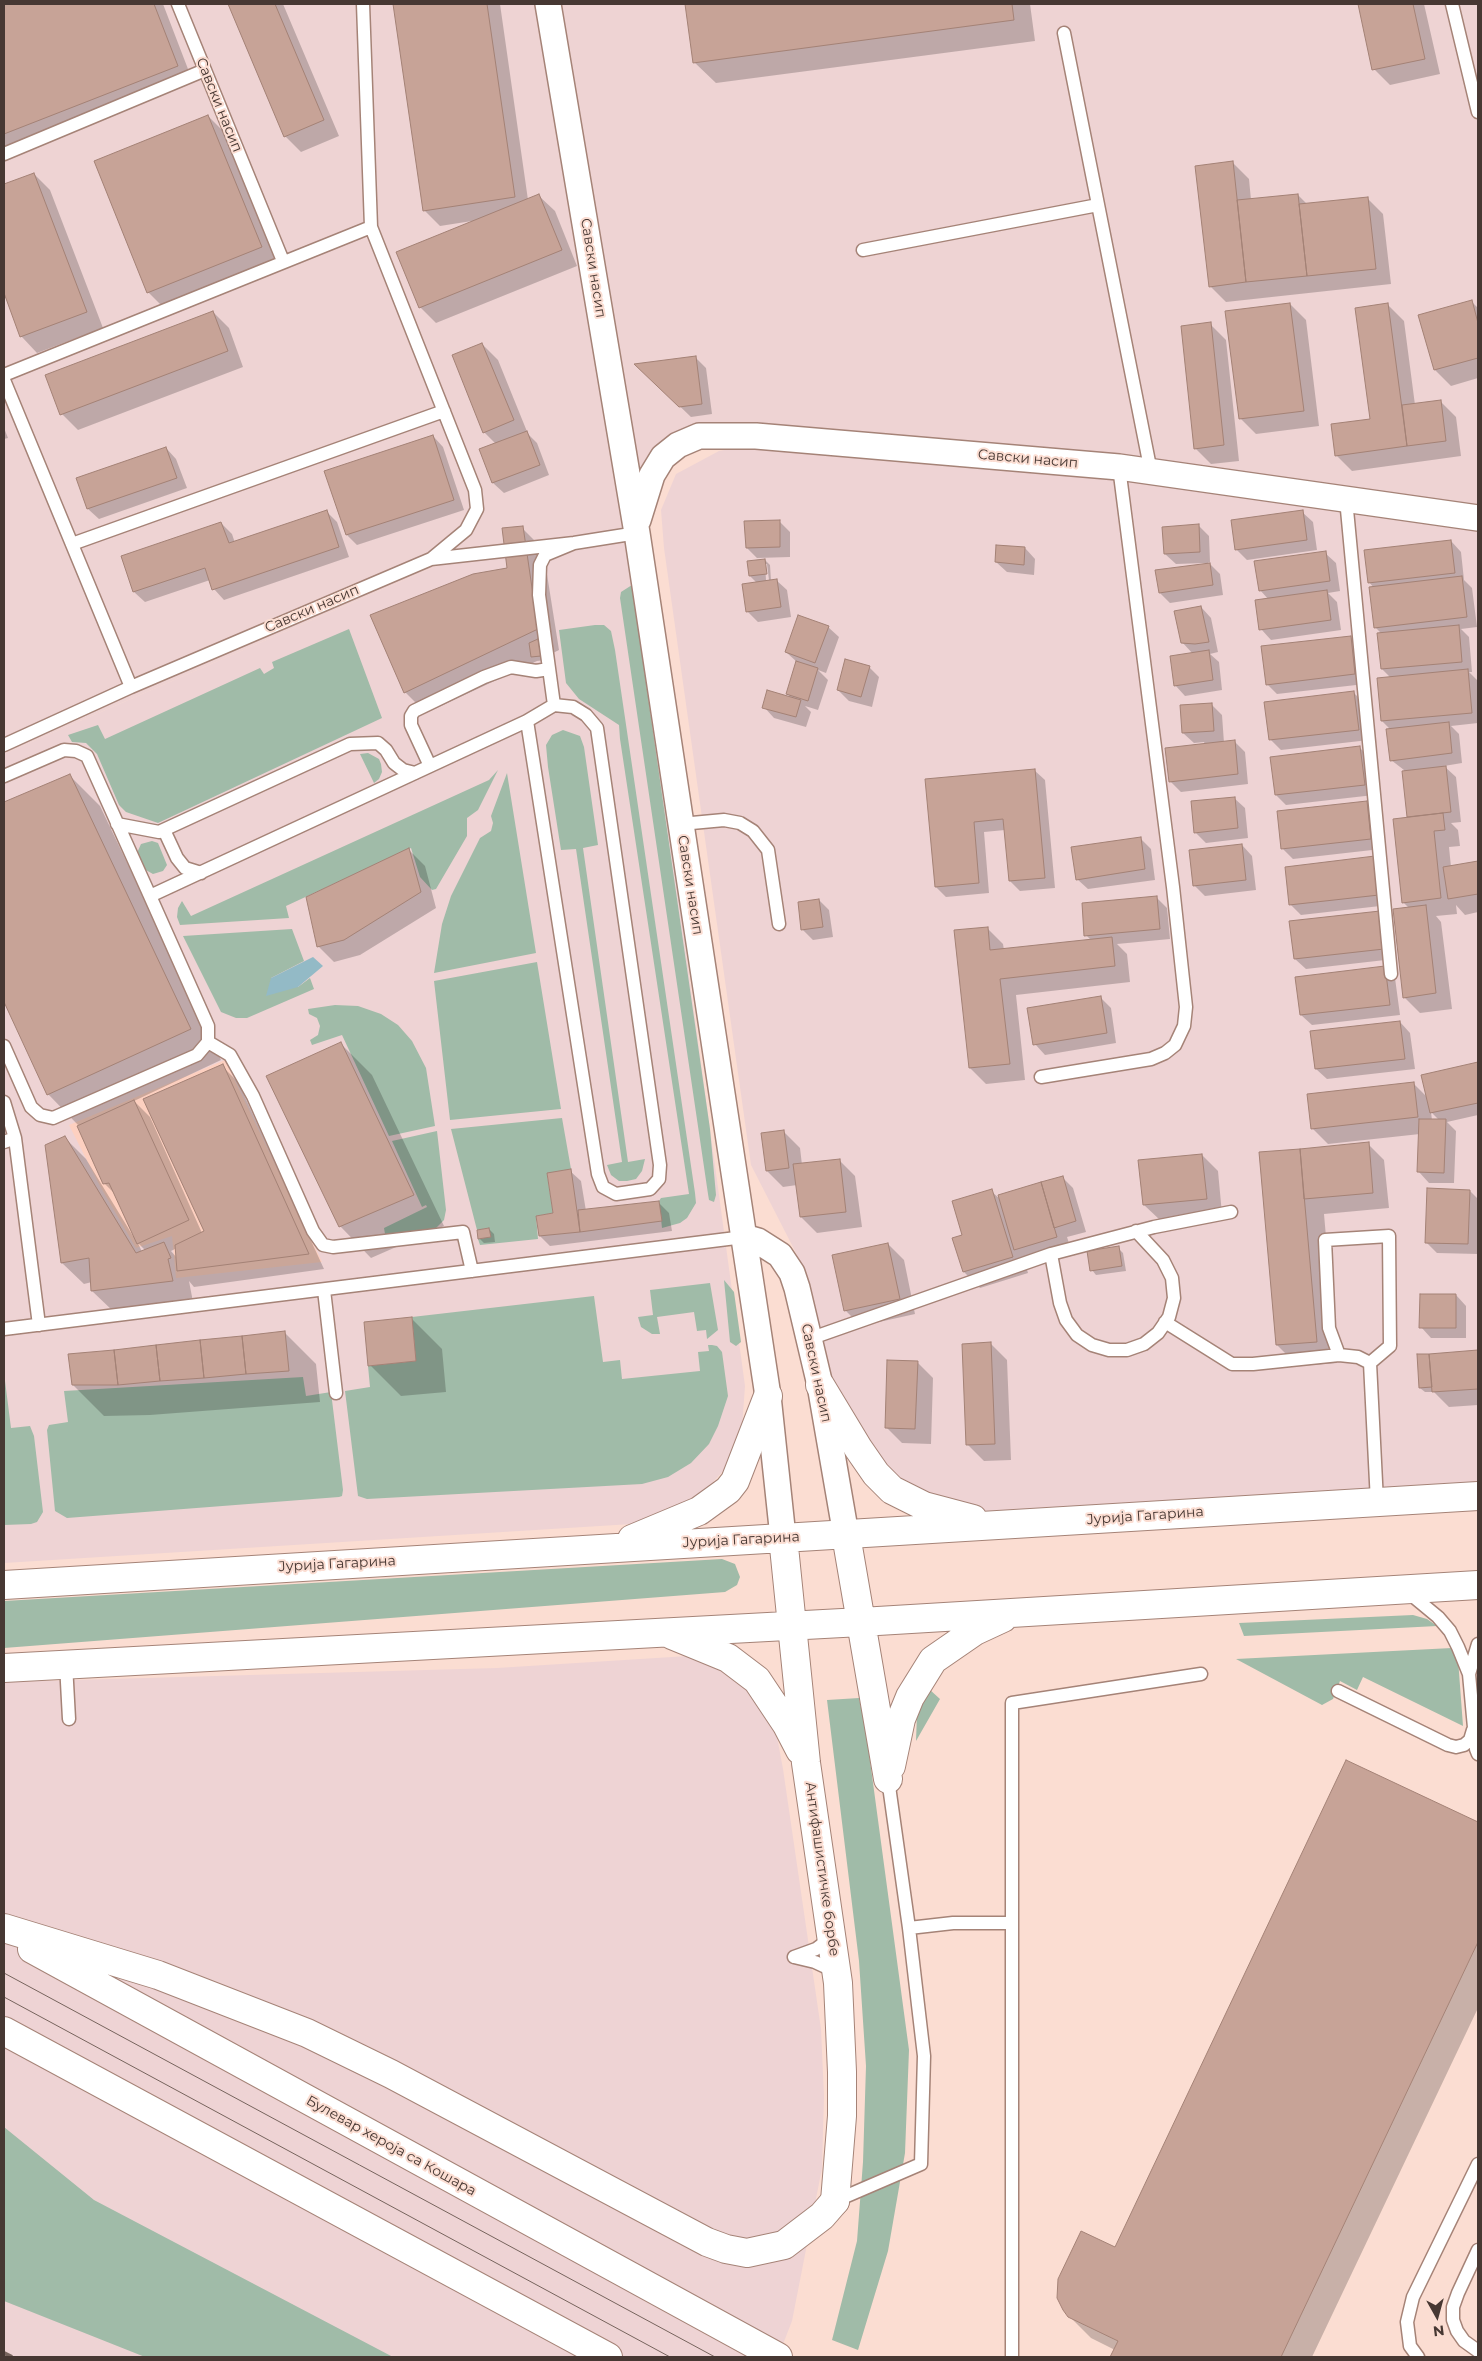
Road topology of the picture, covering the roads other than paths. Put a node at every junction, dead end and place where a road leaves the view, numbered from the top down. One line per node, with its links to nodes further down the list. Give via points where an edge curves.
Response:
1 (178, 4): 6 (lane, Савски насип)
2 (363, 4): 10 (lane)
3 (548, 4): 20 (street, Савски насип)
4 (1452, 4): 7 (lane)
5 (1064, 32): 9 (lane)
6 (205, 70): 8 (lane); 12 (lane, Савски насип)
7 (1478, 112)
8 (4, 154)
9 (1098, 205): 11 (lane); 17 (lane)
10 (370, 227): 12 (lane); 15 (lane)
11 (863, 250)
12 (283, 262): 13 (lane)
13 (4, 375)
14 (4, 380): 22 (lane)
15 (444, 411): 22 (lane); 23 (lane, via 475,490 477,510 466,530)
16 (1119, 467): 17 (street, Савски насип); 20 (street, Савски насип, via 765,437 699,436 678,445 659,463 645,493); 41 (lane, via 1174,896 1186,1007 1184,1026 1175,1044 1165,1053 1150,1059)
17 (1151, 472): 18 (street, Савски насип)
18 (1346, 499): 19 (street, Савски насип); 38 (lane)
19 (1478, 518)
20 (637, 533): 21 (lane, Савски насип); 33 (street, Савски насип)
21 (574, 543): 23 (lane, Савски насип); 24 (lane, via 545,554 540,565 539,595)
22 (72, 544): 25 (lane)
23 (431, 558): 25 (lane, Савски насип)
24 (549, 669): 26 (lane); 29 (lane, via 536,671 511,667 484,676 414,711 410,716 411,725)
25 (131, 687): 28 (lane, Савски насип)
26 (554, 705): 27 (lane); 27 (lane, via 573,707 586,715 599,735 660,1164 659,1179 650,1189 616,1194 603,1188 598,1174)
27 (527, 721): 29 (lane)
28 (4, 745)
29 (430, 766): 30 (lane)
30 (415, 773): 34 (lane, via 394,763 378,743 350,744); 35 (lane)
31 (4, 776): 32 (lane, via 64,750 76,751 87,756)
32 (117, 824): 34 (lane, via 159,832); 36 (lane)
33 (681, 824): 37 (lane, via 724,820 740,823 753,831 768,850); 46 (street, Савски насип)
34 (164, 830): 35 (lane, via 185,868)
35 (201, 873): 36 (lane)
36 (150, 896): 39 (lane, via 208,1026)
37 (779, 924)
38 (1391, 974)
39 (208, 1042): 40 (lane, via 198,1055 53,1118 40,1115 31,1107); 48 (lane, via 230,1055 253,1096 313,1231 323,1245 332,1247 463,1232)
40 (4, 1046)
41 (1041, 1077)
42 (4, 1102): 43 (lane)
43 (9, 1140): 51 (lane)
44 (1231, 1212): 45 (lane)
45 (1136, 1232): 47 (lane); 50 (lane, via 1163,1260 1172,1278 1174,1298)
46 (744, 1237): 48 (lane); 53 (street, Савски насип, via 758,1241 780,1255 792,1272); 58 (street, Савски насип)
47 (1051, 1254): 50 (lane, via 1066,1320 1077,1335 1092,1345 1109,1350 1127,1350 1144,1344); 53 (lane)
48 (472, 1271): 49 (lane)
49 (324, 1290): 51 (lane); 57 (lane)
50 (1166, 1322): 54 (lane, via 1232,1364)
51 (39, 1325): 52 (lane)
52 (4, 1329)
53 (809, 1339): 56 (street, Савски насип)
54 (1339, 1355): 55 (lane, via 1358,1357); 55 (lane, via 1329,1328 1325,1240 1389,1236 1390,1346)
55 (1370, 1363): 60 (lane)
56 (820, 1385): 61 (main road, via 858,1448 892,1490 924,1506); 62 (street, Савски насип)
57 (336, 1393)
58 (768, 1396): 63 (street, Савски насип); 64 (main road, via 735,1481 728,1490 675,1522)
59 (1478, 1496): 60 (main road, Јурија Гагарина)
60 (1377, 1502): 61 (main road, Јурија Гагарина)
61 (994, 1525): 62 (main road, Јурија Гагарина)
62 (846, 1535): 63 (main road, Јурија Гагарина); 69 (main road)
63 (783, 1537): 64 (main road, Јурија Гагарина); 70 (main road, Антифашистичке борбе)
64 (609, 1548): 65 (main road, Јурија Гагарина)
65 (4, 1585)
66 (1478, 1585): 67 (main road)
67 (1405, 1590): 68 (main road); 76 (lane, via 1450,1631)
68 (1018, 1612): 69 (main road); 82 (main road, via 975,1630 933,1660 910,1697 901,1719)
69 (861, 1622): 70 (main road); 82 (main road)
70 (792, 1625): 71 (main road); 81 (main road, Антифашистичке борбе)
71 (665, 1632): 73 (main road); 81 (main road, via 728,1658 757,1680 787,1725)
72 (1478, 1644): 76 (lane)
73 (66, 1664): 74 (main road); 78 (lane)
74 (4, 1668)
75 (1201, 1674): 83 (lane, via 1012,1703)
76 (1469, 1674): 79 (lane)
77 (1338, 1691): 79 (lane, via 1448,1745 1456,1747 1470,1740 1474,1733)
78 (70, 1719)
79 (1473, 1725): 80 (lane)
80 (1478, 1754)
81 (806, 1763): 84 (main road, Антифашистичке борбе)
82 (888, 1779): 86 (lane)
83 (1012, 1923): 86 (lane, via 953,1923); 96 (lane)
84 (831, 1926): 88 (main road, Антифашистичке борбе); 88 (lane, via 828,1940 816,1950 794,1957 830,1969)
85 (4, 1928): 91 (main road, via 158,1975 307,2033 726,2249 747,2253 784,2245)
86 (909, 1928): 91 (lane, via 924,2056 921,2164)
87 (4, 1934): 95 (main road, Булевар хероја са Кошара)
88 (838, 1983): 91 (main road, Антифашистичке борбе, via 842,2116)
89 (4, 2031): 94 (main road)
90 (1478, 2164): 97 (lane, via 1413,2297 1407,2322 1410,2346)
91 (835, 2202)
92 (1478, 2250): 93 (lane, via 1453,2307 1457,2331)
93 (1478, 2351)
94 (608, 2357)
95 (778, 2357)
96 (1012, 2357)
97 (1418, 2357)

